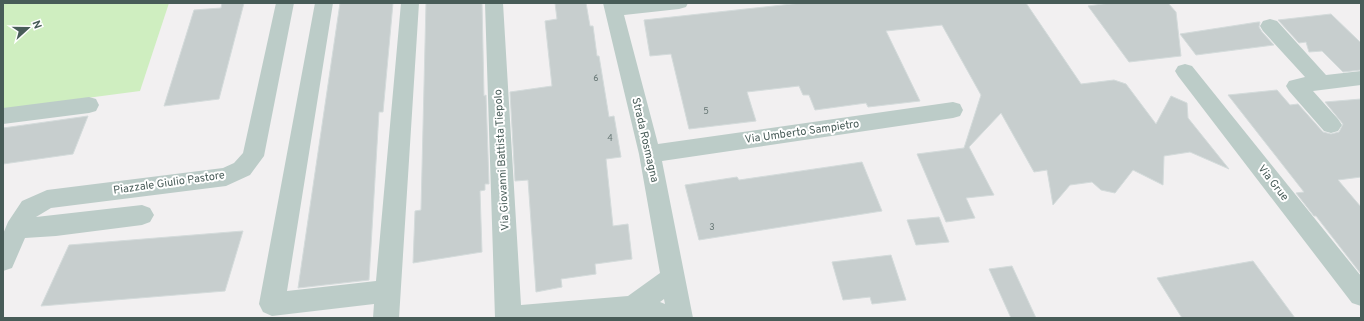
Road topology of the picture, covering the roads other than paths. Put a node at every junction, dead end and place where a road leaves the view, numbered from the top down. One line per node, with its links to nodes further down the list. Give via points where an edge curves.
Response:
1 (285, 3): 17 (street, Piazzale Giulio Pastore, via 253,156 242,169 226,177 47,199 30,208)
2 (324, 3): 20 (street, via 272,304)
3 (410, 3): 20 (street)
4 (494, 3): 24 (street, Via Giovanni Battista Tiepolo)
5 (679, 3): 6 (street)
6 (613, 7): 15 (street, Strada Rosmagna)
7 (1270, 26): 10 (street)
8 (1185, 71): 21 (street, Via Grue)
9 (1361, 78): 10 (street)
10 (1322, 83): 14 (street, via 1296,86)
11 (89, 105): 13 (street)
12 (953, 110): 15 (street, Via Umberto Sampietro)
13 (3, 116)
14 (1331, 125)
15 (650, 154): 19 (street, Strada Rosmagna)
16 (142, 216): 17 (street)
17 (16, 229): 18 (street, Piazzale Giulio Pastore)
18 (3, 260)
19 (673, 278): 22 (street); 26 (street, Strada Rosmagna)
20 (387, 291): 23 (street)
21 (1361, 295)
22 (633, 307): 24 (street); 25 (street)
23 (386, 318)
24 (508, 318)
25 (666, 318)
26 (680, 318)

